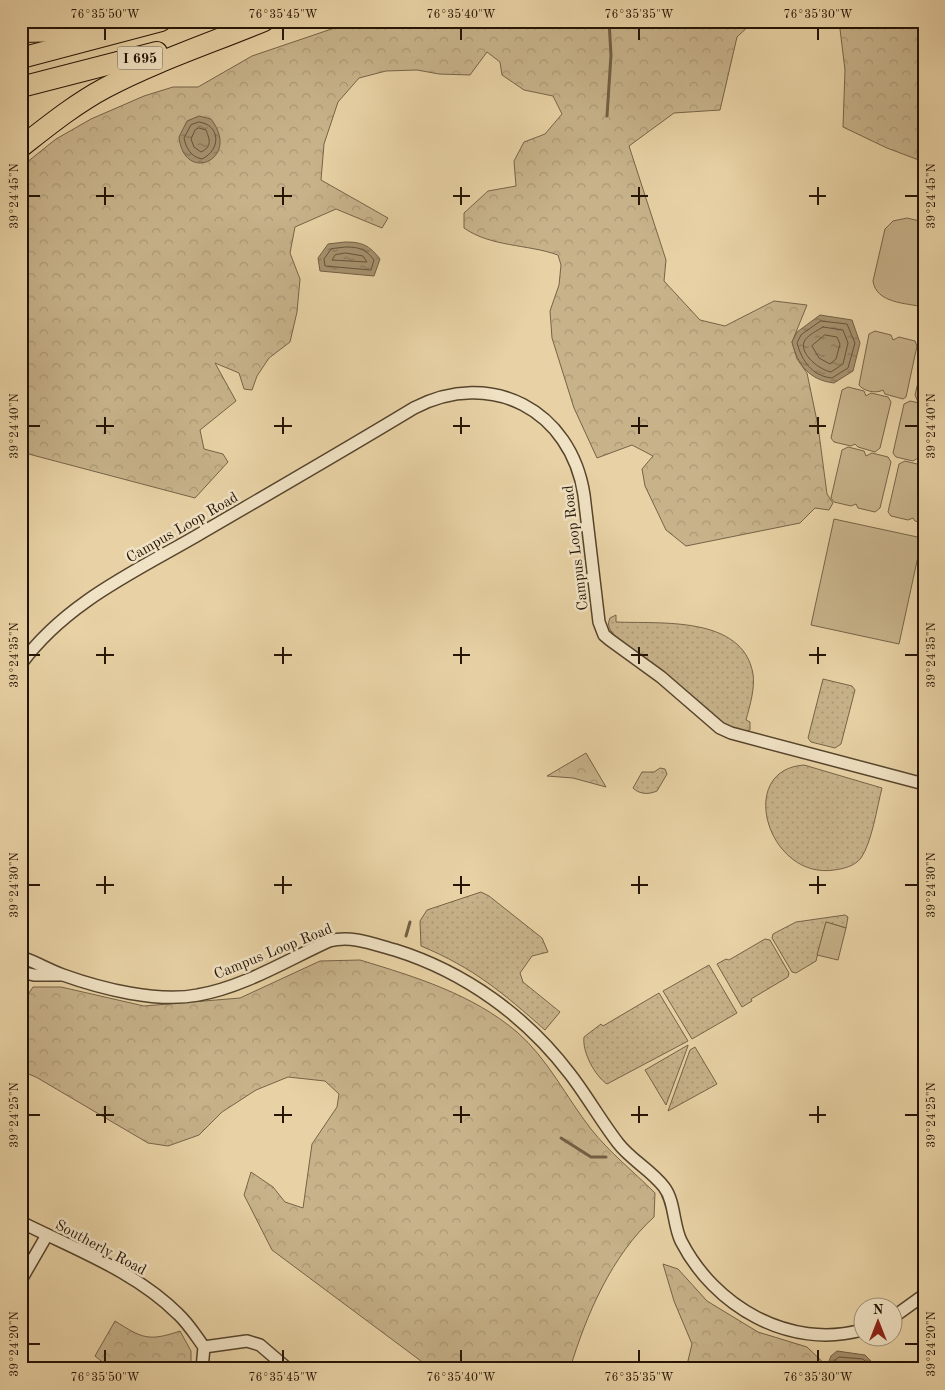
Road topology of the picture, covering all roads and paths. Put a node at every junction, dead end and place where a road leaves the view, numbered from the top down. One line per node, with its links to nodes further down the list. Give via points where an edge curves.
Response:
1 (118, 21): 5 (highway, via 70,31)
2 (161, 21): 6 (highway, I 695)
3 (257, 21): 7 (highway, I 695, via 140,57)
4 (264, 21): 8 (highway, via 104,89)
5 (21, 32)
6 (21, 58)
7 (21, 87)
8 (21, 147)
9 (21, 664): 10 (street, Campus Loop Road, via 70,613 119,581 422,404 448,394 481,392 500,396 534,412 565,442 575,460 584,495 599,622 610,640 661,677 720,728)
10 (924, 784)
11 (21, 957): 13 (street, Campus Loop Road)
12 (21, 972): 13 (street, Campus Loop Road)
13 (62, 975): 19 (street, Campus Loop Road, via 123,991 188,997 234,985 329,941 343,938 358,939 442,968 498,1001 552,1052 621,1146 665,1188 686,1250 701,1273 726,1298 764,1321 789,1330 828,1335)
14 (21, 1222): 15 (street, Southerly Road)
15 (47, 1235): 16 (street); 20 (street, Southerly Road, via 130,1277 162,1300 186,1323)
16 (21, 1280)
17 (924, 1296): 18 (street)
18 (902, 1311)
19 (852, 1331)
20 (204, 1347): 21 (street); 22 (street, via 247,1341 260,1344)
21 (202, 1369)
22 (288, 1369)

